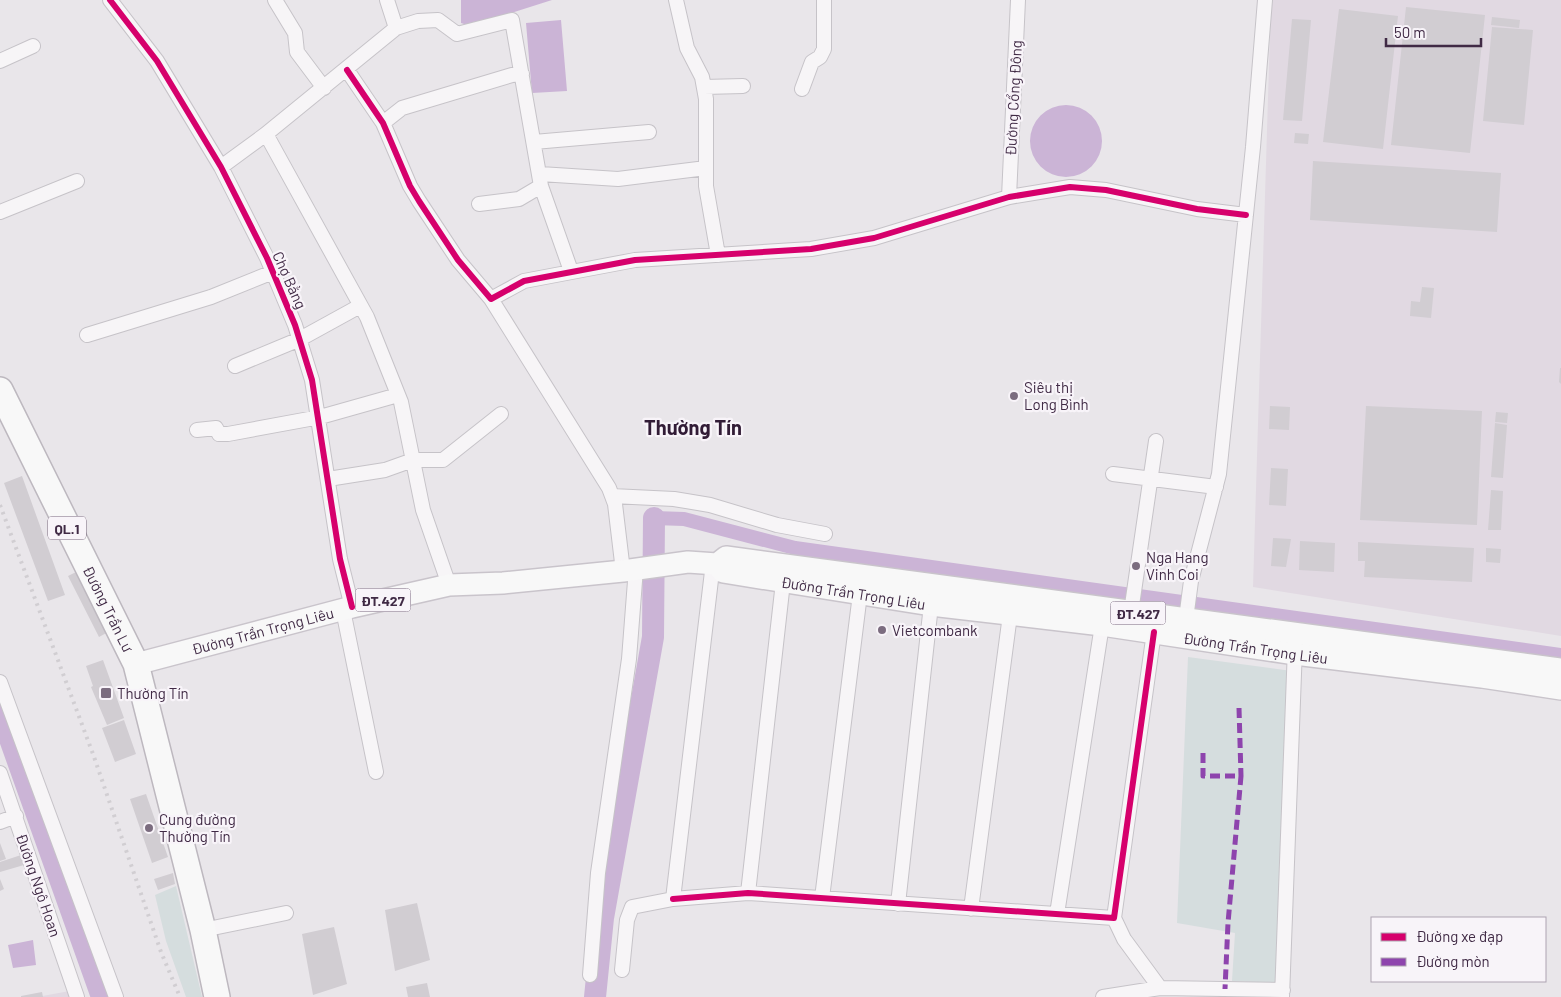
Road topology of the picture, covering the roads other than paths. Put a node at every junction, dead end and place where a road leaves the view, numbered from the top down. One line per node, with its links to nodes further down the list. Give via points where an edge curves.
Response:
1 (110, 0): 21 (street, Chợ Bằng, via 157,61)
2 (275, 0): 15 (street, via 295,34 297,52)
3 (387, 0): 8 (street)
4 (676, 0): 14 (street, via 687,48 699,68)
5 (824, 0): 16 (street, via 824,49 812,62)
6 (1018, 0): 25 (street, Đường Cổng Đông)
7 (1265, 0): 28 (street)
8 (396, 28): 11 (street); 12 (street, via 418,21 438,20 457,34 512,20)
9 (32, 46): 10 (street)
10 (0, 61)
11 (347, 70): 15 (street); 17 (street)
12 (522, 74): 17 (street, via 402,108); 20 (street)
13 (743, 86): 14 (street)
14 (704, 87): 22 (street)
15 (324, 88): 19 (street)
16 (802, 89)
17 (383, 123): 32 (street, via 419,201 458,260)
18 (648, 132): 20 (street)
19 (266, 134): 21 (street); 33 (street)
20 (534, 142): 23 (street)
21 (221, 167): 31 (street, Chợ Bằng)
22 (706, 168): 23 (street, via 618,179); 29 (street)
23 (541, 180): 26 (street, via 519,199); 30 (street)
24 (76, 181): 27 (street)
25 (1009, 197): 28 (street, via 1070,187 1106,190 1197,209); 29 (street, via 874,238 811,249)
26 (479, 204)
27 (0, 212)
28 (1246, 215): 47 (street)
29 (718, 255): 30 (street, via 635,260)
30 (571, 271): 32 (street, via 524,281)
31 (273, 272): 34 (street, via 211,297); 35 (street, Chợ Bằng)
32 (491, 299): 48 (street)
33 (360, 306): 35 (street); 38 (street)
34 (87, 335)
35 (300, 339): 36 (street); 40 (street, Chợ Bằng)
36 (235, 366)
37 (0, 390): 65 (highway, Đường Trần Lư / QL.1)
38 (398, 395): 40 (street); 43 (street)
39 (501, 414): 43 (street, via 443,460)
40 (320, 417): 41 (street, via 228,434 219,434 216,428); 45 (street, Chợ Bằng)
41 (197, 430)
42 (1156, 441): 46 (street)
43 (413, 460): 45 (street, via 385,470); 53 (street, via 423,510)
44 (1114, 474): 46 (street)
45 (328, 479): 58 (street, Chợ Bằng)
46 (1151, 480): 47 (street); 56 (street)
47 (1216, 488): 59 (street, via 1191,582)
48 (612, 496): 49 (street, via 674,499 710,505 778,525); 51 (street)
49 (825, 534)
50 (715, 563): 51 (main road, Đường Trần Trọng Liêu / ĐT.427, via 688,562); 52 (main road, Đường Trần Trọng Liêu / ĐT.427, via 724,572); 55 (main road, Đường Trần Trọng Liêu / ĐT.427, via 726,557); 76 (street)
51 (629, 570): 53 (main road, Đường Trần Trọng Liêu / ĐT.427); 84 (street, via 629,659 598,873)
52 (783, 582): 54 (main road, Đường Trần Trọng Liêu / ĐT.427); 74 (street)
53 (449, 586): 58 (main road, Đường Trần Trọng Liêu / ĐT.427)
54 (860, 594): 57 (main road, Đường Trần Trọng Liêu / ĐT.427); 75 (street)
55 (1006, 598): 56 (main road, Đường Trần Trọng Liêu / ĐT.427); 57 (main road, Đường Trần Trọng Liêu / ĐT.427); 60 (main road, Đường Trần Trọng Liêu / ĐT.427); 78 (street)
56 (1133, 602): 59 (main road, Đường Trần Trọng Liêu / ĐT.427)
57 (930, 605): 77 (street)
58 (347, 608): 65 (main road, Đường Trần Trọng Liêu / ĐT.427); 70 (street, Chợ Bằng)
59 (1186, 619): 62 (main road, Đường Trần Trọng Liêu / ĐT.427)
60 (1102, 625): 61 (main road, Đường Trần Trọng Liêu / ĐT.427); 80 (street)
61 (1154, 632): 63 (main road, Đường Trần Trọng Liêu / ĐT.427); 81 (street)
62 (1294, 633): 63 (street); 64 (main road, Đường Trần Trọng Liêu / ĐT.427)
63 (1295, 654): 64 (main road, Đường Trần Trọng Liêu / ĐT.427); 86 (street)
64 (1484, 663): 67 (main road, Đường Trần Trọng Liêu / ĐT.427)
65 (136, 664): 82 (highway, QL.1)
66 (1561, 669): 67 (main road, Đường Trần Trọng Liêu / ĐT.427)
67 (1539, 670): 69 (main road, Đường Trần Trọng Liêu / ĐT.427)
68 (0, 682): 88 (street)
69 (1561, 688)
70 (376, 772)
71 (0, 774): 72 (street, Đường Ngô Hoan)
72 (16, 816): 73 (street); 87 (street, Đường Ngô Hoan)
73 (0, 822)
74 (748, 893): 75 (street); 76 (street)
75 (822, 898): 77 (street)
76 (673, 899): 83 (street, via 632,907 627,920)
77 (898, 904): 78 (street)
78 (971, 908): 80 (street)
79 (286, 913): 82 (street)
80 (1056, 914): 81 (street)
81 (1114, 918): 85 (street, via 1124,939)
82 (203, 930): 89 (highway, QL.1)
83 (622, 970)
84 (590, 975)
85 (1160, 988): 86 (street); 90 (street)
86 (1283, 993)
87 (77, 997)
88 (116, 997)
89 (217, 997)
90 (1103, 997)

